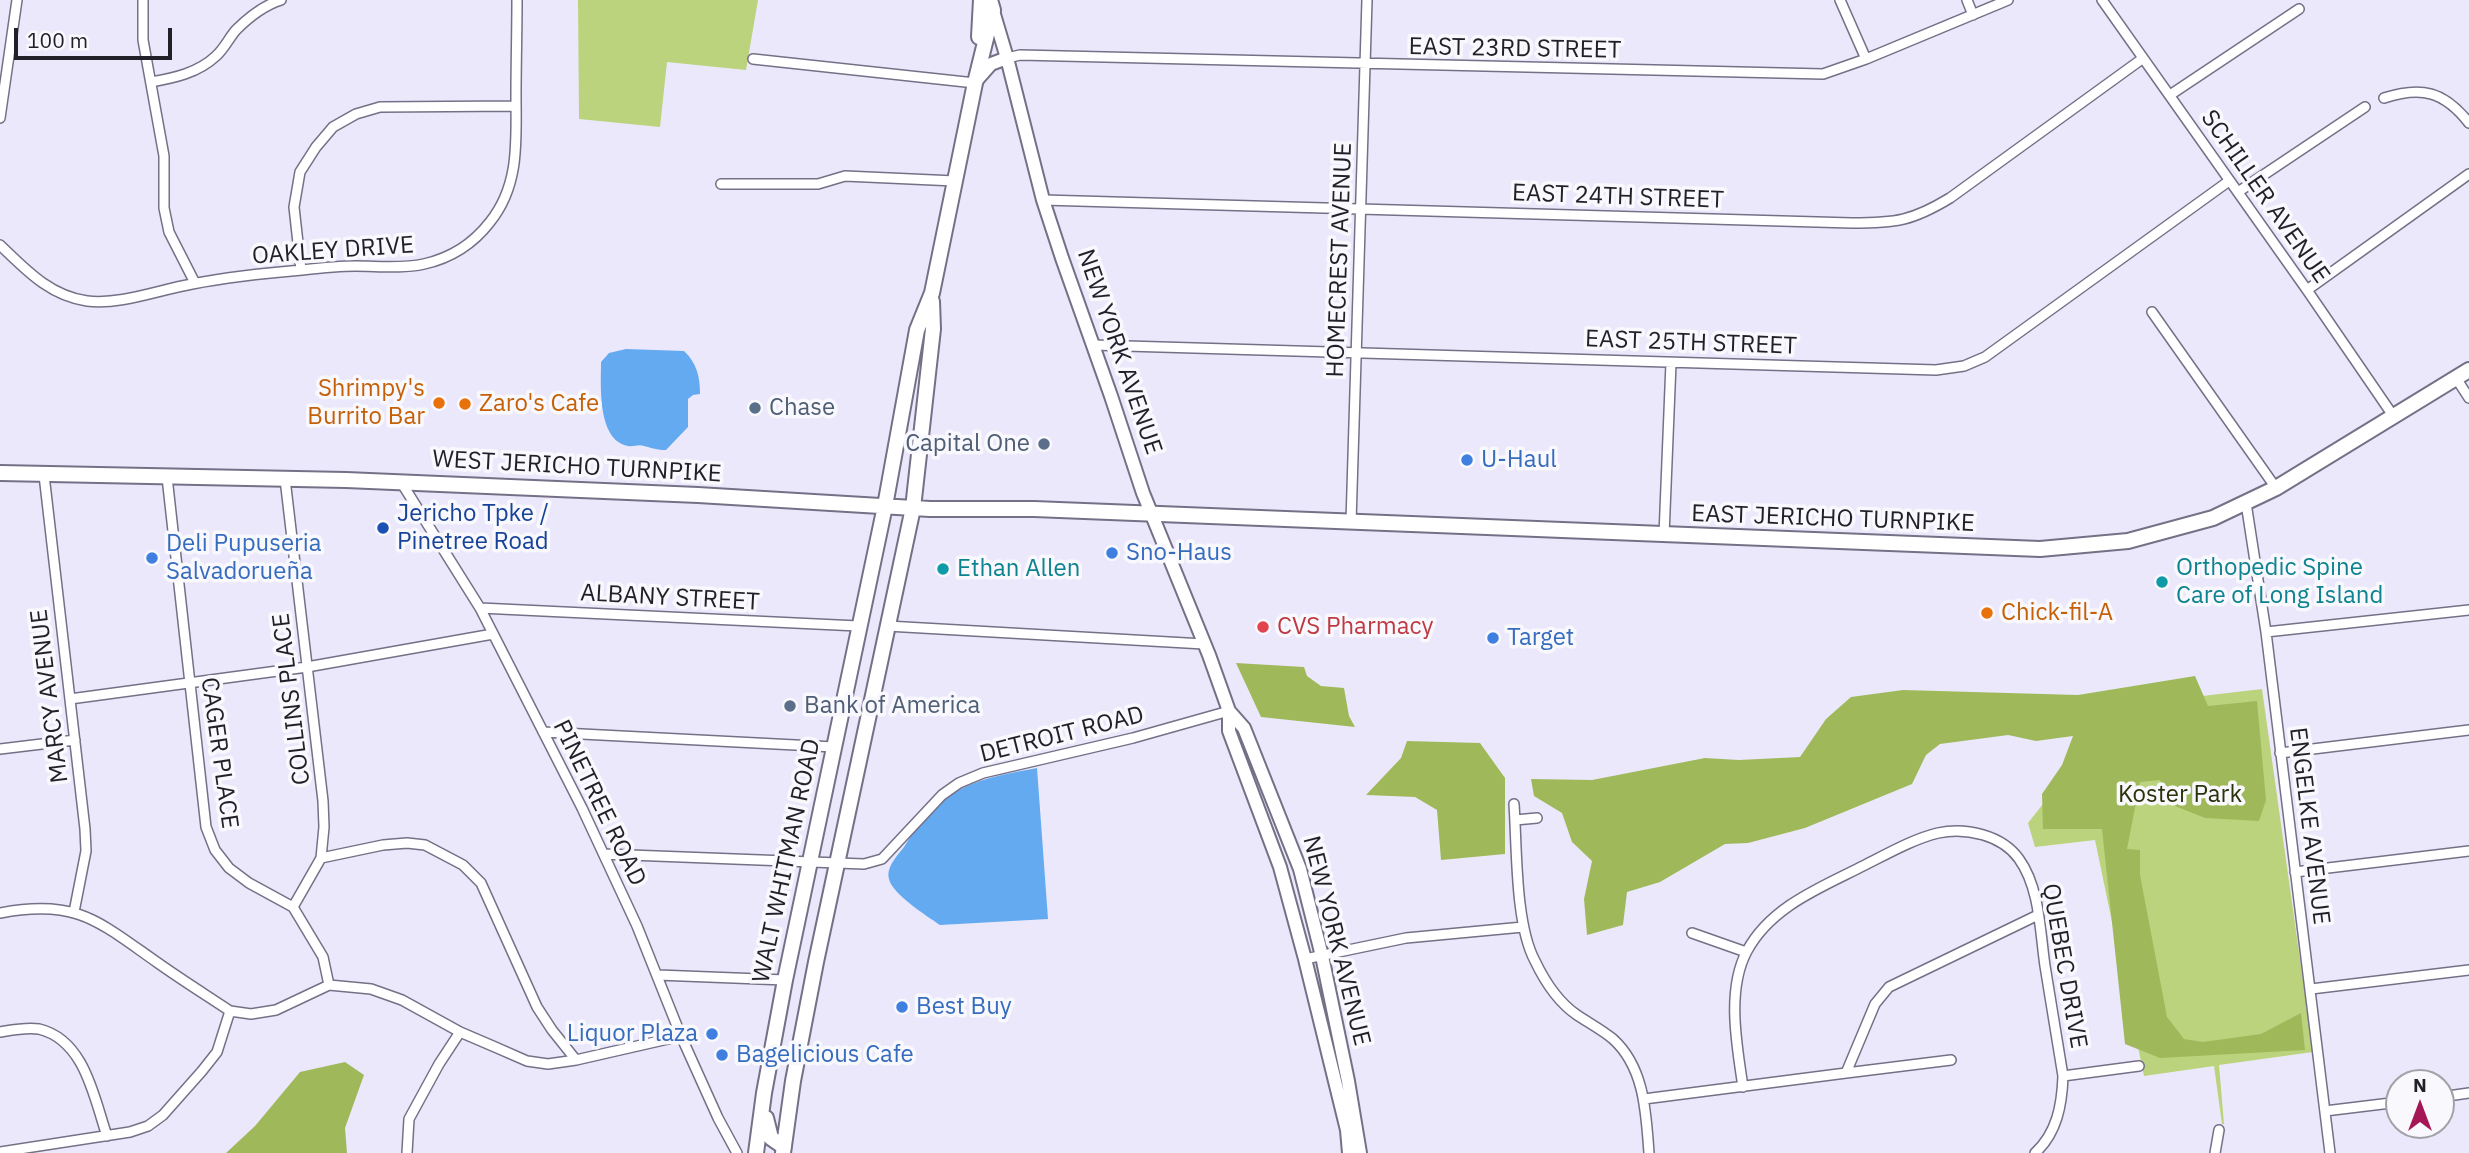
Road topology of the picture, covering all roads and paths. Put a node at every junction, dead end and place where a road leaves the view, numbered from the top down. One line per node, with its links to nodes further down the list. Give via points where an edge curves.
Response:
1 (17, 0): 25 (street)
2 (143, 0): 19 (street, via 143,40)
3 (281, 0): 19 (street, via 237,29 217,56 196,71)
4 (517, 0): 23 (street, OAKLEY DRIVE)
5 (981, 0): 20 (main road, WALT WHITMAN ROAD)
6 (1367, 0): 18 (street, HOMECREST AVENUE)
7 (1840, 0): 16 (street)
8 (1968, 0): 13 (street)
9 (2008, 0): 13 (street, EAST 23RD STREET)
10 (2102, 0): 17 (street, SCHILLER AVENUE)
11 (991, 5): 14 (street, NEW YORK AVENUE); 20 (main road, WALT WHITMAN ROAD)
12 (2300, 9): 21 (street)
13 (1973, 15): 16 (street, EAST 23RD STREET)
14 (1007, 58): 18 (street, EAST 23RD STREET); 20 (street, via 991,64); 32 (street, NEW YORK AVENUE)
15 (753, 59): 20 (street)
16 (1866, 59): 18 (street, EAST 23RD STREET, via 1823,74 1784,75)
17 (2142, 60): 21 (street, SCHILLER AVENUE); 33 (street, EAST 24TH STREET, via 1950,198 1907,220 1852,223)
18 (1364, 64): 33 (street, HOMECREST AVENUE)
19 (151, 82): 36 (street, via 164,156 164,208 178,253)
20 (975, 83): 28 (main road, WALT WHITMAN ROAD)
21 (2170, 95): 29 (street, SCHILLER AVENUE)
22 (2384, 98): 26 (street, via 2403,92 2436,94)
23 (516, 106): 35 (street, OAKLEY DRIVE, via 514,169 505,197 492,220 463,248 423,264); 35 (street, via 380,107 333,127 300,173 294,207)
24 (2365, 107): 31 (street)
25 (0, 118)
26 (2469, 123)
27 (2469, 174): 37 (street)
28 (955, 181): 30 (street, via 845,176 818,184); 38 (main road, WALT WHITMAN ROAD)
29 (2228, 181): 31 (street, SCHILLER AVENUE); 42 (street, EAST 25TH STREET, via 1985,357 1964,366 1936,370)
30 (721, 184)
31 (2238, 192): 37 (street, SCHILLER AVENUE)
32 (1043, 200): 33 (street, EAST 24TH STREET); 40 (street, NEW YORK AVENUE)
33 (1362, 209): 41 (street, HOMECREST AVENUE)
34 (0, 245): 36 (street, OAKLEY DRIVE, via 42,284 88,301)
35 (301, 270): 36 (street, OAKLEY DRIVE)
36 (195, 283)
37 (2307, 290): 46 (street, SCHILLER AVENUE)
38 (932, 293): 54 (main road, WALT WHITMAN ROAD, via 918,330); 55 (main road, WALT WHITMAN ROAD, via 933,329)
39 (2152, 312): 52 (street)
40 (1093, 345): 41 (street, EAST 25TH STREET); 56 (street, NEW YORK AVENUE)
41 (1357, 353): 42 (street, EAST 25TH STREET); 57 (street, HOMECREST AVENUE)
42 (1671, 363): 58 (street)
43 (2469, 370): 44 (main road, EAST JERICHO TURNPIKE)
44 (2456, 378): 45 (street); 46 (main road, EAST JERICHO TURNPIKE)
45 (2469, 398)
46 (2394, 417): 52 (main road, EAST JERICHO TURNPIKE)
47 (0, 474): 48 (main road, WEST JERICHO TURNPIKE)
48 (44, 475): 49 (main road, WEST JERICHO TURNPIKE); 68 (street, MARCY AVENUE)
49 (167, 477): 50 (main road, WEST JERICHO TURNPIKE); 67 (street, CAGER PLACE)
50 (285, 479): 51 (main road, WEST JERICHO TURNPIKE); 66 (street, COLLINS PLACE)
51 (401, 482): 54 (main road, WEST JERICHO TURNPIKE); 59 (street, PINETREE ROAD)
52 (2277, 488): 53 (main road, EAST JERICHO TURNPIKE)
53 (2246, 503): 58 (main road, EAST JERICHO TURNPIKE, via 2173,530 2071,548); 63 (street, ENGELKE AVENUE)
54 (885, 506): 55 (main road, WEST JERICHO TURNPIKE); 61 (main road, WALT WHITMAN ROAD)
55 (913, 508): 56 (main road, WEST JERICHO TURNPIKE); 62 (main road, WALT WHITMAN ROAD)
56 (1151, 514): 57 (main road, EAST JERICHO TURNPIKE); 65 (street, NEW YORK AVENUE)
57 (1351, 522): 58 (main road, EAST JERICHO TURNPIKE)
58 (1664, 535)
59 (480, 608): 61 (street, ALBANY STREET); 64 (street, PINETREE ROAD)
60 (2469, 610): 63 (street)
61 (858, 626): 73 (main road, WALT WHITMAN ROAD)
62 (887, 626): 65 (street); 83 (main road, WALT WHITMAN ROAD)
63 (2266, 632): 75 (street, ENGELKE AVENUE)
64 (493, 634): 66 (street); 71 (street, PINETREE ROAD)
65 (1204, 645): 69 (street, NEW YORK AVENUE)
66 (307, 667): 67 (street); 81 (street, COLLINS PLACE, via 324,801)
67 (188, 683): 68 (street); 85 (street, CAGER PLACE, via 206,827 215,850 229,868)
68 (70, 699): 72 (street, MARCY AVENUE)
69 (1229, 711): 83 (street, DETROIT ROAD, via 983,773 943,794 882,859); 92 (street, NEW YORK AVENUE, via 1244,728 1300,869); 93 (street, NEW YORK AVENUE, via 1229,732 1280,867)
70 (2469, 730): 75 (street)
71 (543, 732): 73 (street); 80 (street, PINETREE ROAD)
72 (75, 740): 74 (street); 86 (street, MARCY AVENUE, via 86,851)
73 (834, 747): 82 (main road, WALT WHITMAN ROAD)
74 (0, 749)
75 (2280, 753): 84 (street, ENGELKE AVENUE)
76 (1514, 803): 78 (street)
77 (1537, 818): 78 (street)
78 (1515, 820): 89 (street)
79 (2469, 851): 84 (street)
80 (604, 854): 82 (street, DETROIT ROAD); 95 (street, PINETREE ROAD)
81 (321, 858): 85 (street, COLLINS PLACE); 103 (street, via 407,842 425,845 463,864 481,883 537,1007)
82 (810, 863): 83 (street, DETROIT ROAD); 96 (main road, WALT WHITMAN ROAD)
83 (836, 864): 115 (main road, WALT WHITMAN ROAD)
84 (2295, 872): 98 (street, ENGELKE AVENUE)
85 (293, 906): 97 (street, CAGER PLACE, via 324,957)
86 (74, 912): 87 (street, via 36,908); 99 (street, via 99,922)
87 (0, 913)
88 (2038, 915): 91 (street, QUEBEC DRIVE, via 2028,874 2002,842 1959,831 1937,833 1805,895 1763,929); 106 (street, via 1889,987 1872,1008); 107 (street, QUEBEC DRIVE)
89 (1523, 927): 92 (street, via 1406,938); 110 (street, via 1533,958 1557,998 1614,1040 1627,1057)
90 (1692, 933): 91 (street)
91 (1746, 952): 108 (street, QUEBEC DRIVE, via 1735,988)
92 (1322, 956): 93 (street); 121 (street, NEW YORK AVENUE)
93 (1305, 959): 120 (street, NEW YORK AVENUE)
94 (2469, 970): 98 (street)
95 (658, 975): 96 (street); 102 (street, PINETREE ROAD)
96 (785, 980): 109 (main road, WALT WHITMAN ROAD)
97 (328, 985): 99 (street, via 276,1010); 101 (street, via 371,989 402,1000)
98 (2311, 989): 112 (street, ENGELKE AVENUE)
99 (230, 1011): 114 (street, via 217,1052 163,1115 148,1126)
100 (0, 1032): 114 (street, via 37,1029 56,1036 71,1049 84,1068)
101 (460, 1032): 103 (street, via 527,1061); 118 (street, via 409,1119)
102 (681, 1036): 103 (street); 119 (street, PINETREE ROAD)
103 (576, 1060)
104 (1951, 1060): 106 (street)
105 (2139, 1066): 107 (street)
106 (1846, 1073): 108 (street)
107 (2063, 1076): 123 (street, QUEBEC DRIVE, via 2055,1125)
108 (1743, 1087): 110 (street)
109 (764, 1093): 115 (main road, via 769,1135); 117 (main road, WALT WHITMAN ROAD)
110 (1644, 1099): 122 (street)
111 (2385, 1104): 112 (street)
112 (2325, 1111): 125 (street, ENGELKE AVENUE)
113 (2219, 1130): 124 (street)
114 (107, 1136): 116 (street)
115 (783, 1150)
116 (0, 1152)
117 (760, 1152): 119 (street)
118 (407, 1153)
119 (737, 1153)
120 (1349, 1153)
121 (1360, 1153)
122 (1649, 1153)
123 (2035, 1153)
124 (2215, 1153)
125 (2330, 1153)

